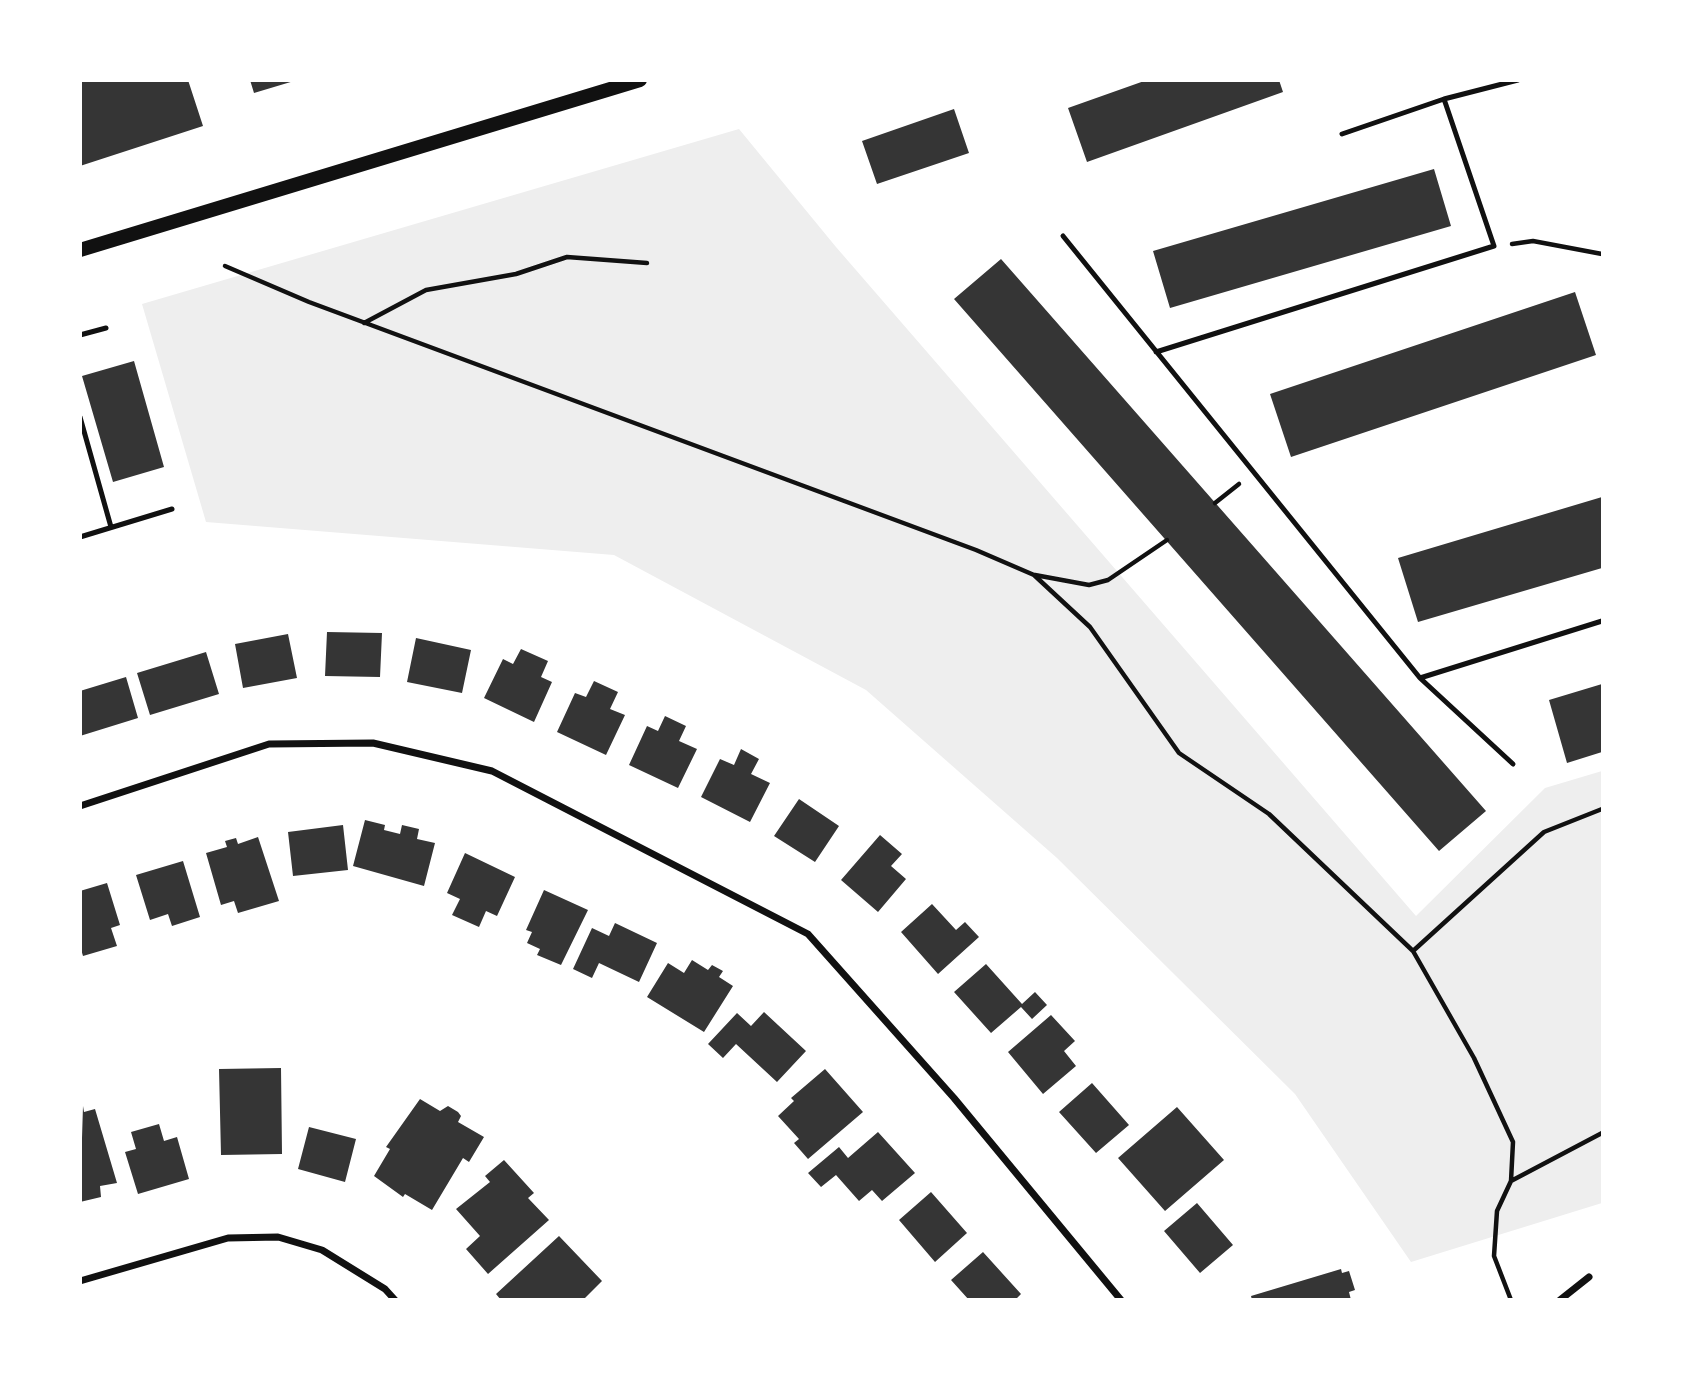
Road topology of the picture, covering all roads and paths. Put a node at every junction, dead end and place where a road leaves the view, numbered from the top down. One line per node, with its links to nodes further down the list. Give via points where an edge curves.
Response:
1 (640, 80): 7 (main road)
2 (1518, 80): 3 (lane)
3 (1444, 99): 4 (lane); 6 (lane)
4 (1342, 134)
5 (1063, 236): 14 (lane)
6 (1494, 246): 8 (path, via 1533,241); 14 (lane)
7 (80, 250)
8 (1602, 254)
9 (647, 263): 11 (path, via 567,257 516,274 426,290)
10 (225, 265): 11 (path)
11 (364, 323): 22 (path)
12 (106, 328): 13 (lane)
13 (80, 335)
14 (1156, 352): 16 (lane)
15 (80, 417): 19 (lane)
16 (1254, 473): 17 (path); 24 (lane)
17 (1215, 503)
18 (172, 509): 19 (lane)
19 (111, 527): 20 (lane)
20 (80, 537)
21 (1167, 540): 22 (path, via 1140,561 1098,583)
22 (1034, 575): 28 (path, via 1090,627 1179,753 1269,814)
23 (1602, 621): 24 (lane)
24 (1420, 678): 25 (lane)
25 (1513, 764)
26 (80, 806): 34 (street, via 270,744 373,743 492,771 808,934 954,1098)
27 (1602, 809): 28 (path, via 1544,832)
28 (1413, 951): 30 (path, via 1474,1058 1513,1142)
29 (1602, 1133): 30 (path)
30 (1511, 1181): 35 (path, via 1497,1211 1494,1256)
31 (1589, 1277): 36 (street)
32 (80, 1281): 33 (street, via 228,1238 278,1237 321,1250 385,1289)
33 (395, 1300)
34 (1121, 1300)
35 (1511, 1300)
36 (1560, 1300)

